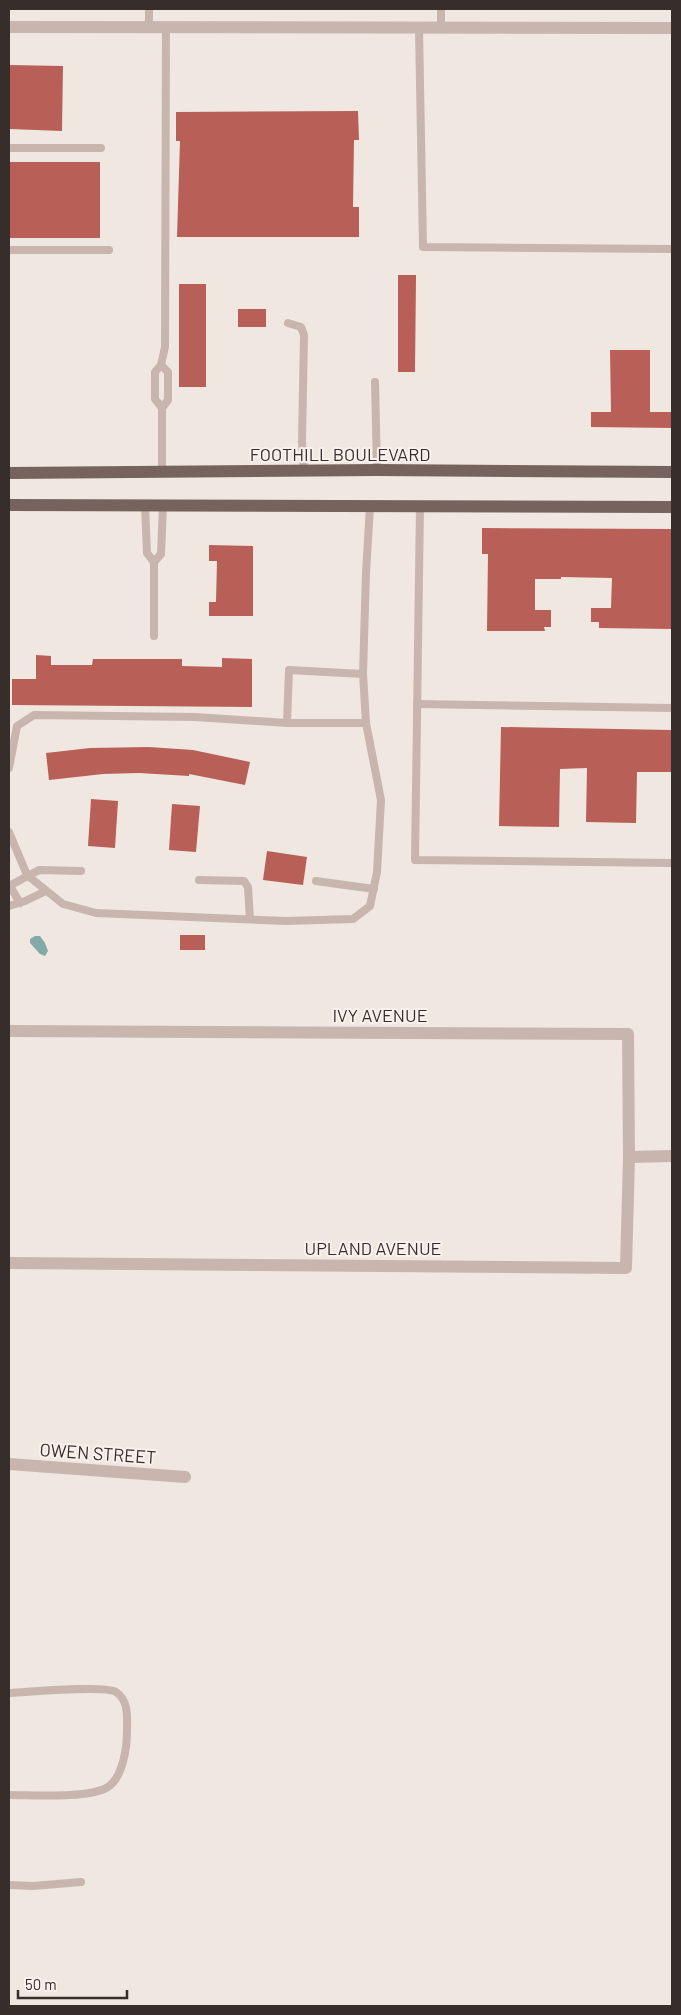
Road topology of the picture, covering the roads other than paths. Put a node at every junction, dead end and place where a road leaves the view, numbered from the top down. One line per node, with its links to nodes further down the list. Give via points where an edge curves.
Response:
1 (149, 9): 4 (lane)
2 (441, 9): 7 (lane)
3 (9, 27): 4 (street)
4 (149, 27): 5 (street)
5 (166, 27): 6 (street); 15 (lane, via 165,347)
6 (419, 28): 7 (street); 11 (lane, via 423,247)
7 (441, 28): 8 (street)
8 (672, 28)
9 (9, 148): 10 (lane)
10 (101, 148)
11 (672, 249)
12 (9, 250): 13 (lane)
13 (109, 250)
14 (288, 323): 19 (lane, via 301,327 304,334)
15 (161, 365): 17 (lane, via 155,372 155,399); 17 (lane, via 168,372 168,400)
16 (375, 382): 18 (lane)
17 (162, 408): 21 (lane)
18 (377, 470): 19 (main road, FOOTHILL BOULEVARD); 22 (main road, FOOTHILL BOULEVARD)
19 (304, 471): 21 (main road, FOOTHILL BOULEVARD)
20 (9, 472): 21 (main road, FOOTHILL BOULEVARD)
21 (162, 472)
22 (672, 472)
23 (9, 505): 24 (main road)
24 (145, 506): 25 (main road); 29 (lane, via 147,553)
25 (164, 506): 26 (main road); 29 (lane, via 162,554)
26 (370, 506): 27 (main road); 31 (lane)
27 (420, 506): 28 (main road); 32 (lane)
28 (672, 507)
29 (154, 562): 30 (lane)
30 (154, 636)
31 (363, 674): 34 (lane, via 289,670); 35 (lane)
32 (417, 704): 33 (lane); 38 (lane, via 415,860)
33 (672, 708)
34 (287, 723): 35 (lane); 36 (lane, via 195,717 34,715 17,726)
35 (366, 723): 44 (lane, via 381,800)
36 (9, 768)
37 (9, 832): 40 (lane)
38 (672, 863)
39 (81, 871): 40 (lane, via 39,870)
40 (27, 875): 43 (lane); 45 (lane)
41 (199, 880): 48 (lane, via 244,881 248,887)
42 (316, 881): 44 (lane)
43 (9, 886): 46 (lane)
44 (374, 889): 48 (lane, via 370,906 353,919)
45 (46, 891): 46 (lane); 48 (lane, via 63,904 96,913)
46 (20, 903): 47 (lane)
47 (9, 906)
48 (250, 919)
49 (9, 1032): 51 (street, IVY AVENUE, via 628,1034)
50 (672, 1156): 51 (street)
51 (629, 1157): 52 (street, UPLAND AVENUE, via 626,1268)
52 (9, 1263)
53 (9, 1464): 54 (street, OWEN STREET)
54 (186, 1477)
55 (9, 1693): 56 (lane, via 114,1691 125,1701 127,1714 123,1764 106,1788 84,1794)
56 (9, 1794)
57 (81, 1882): 58 (lane)
58 (9, 1885)

